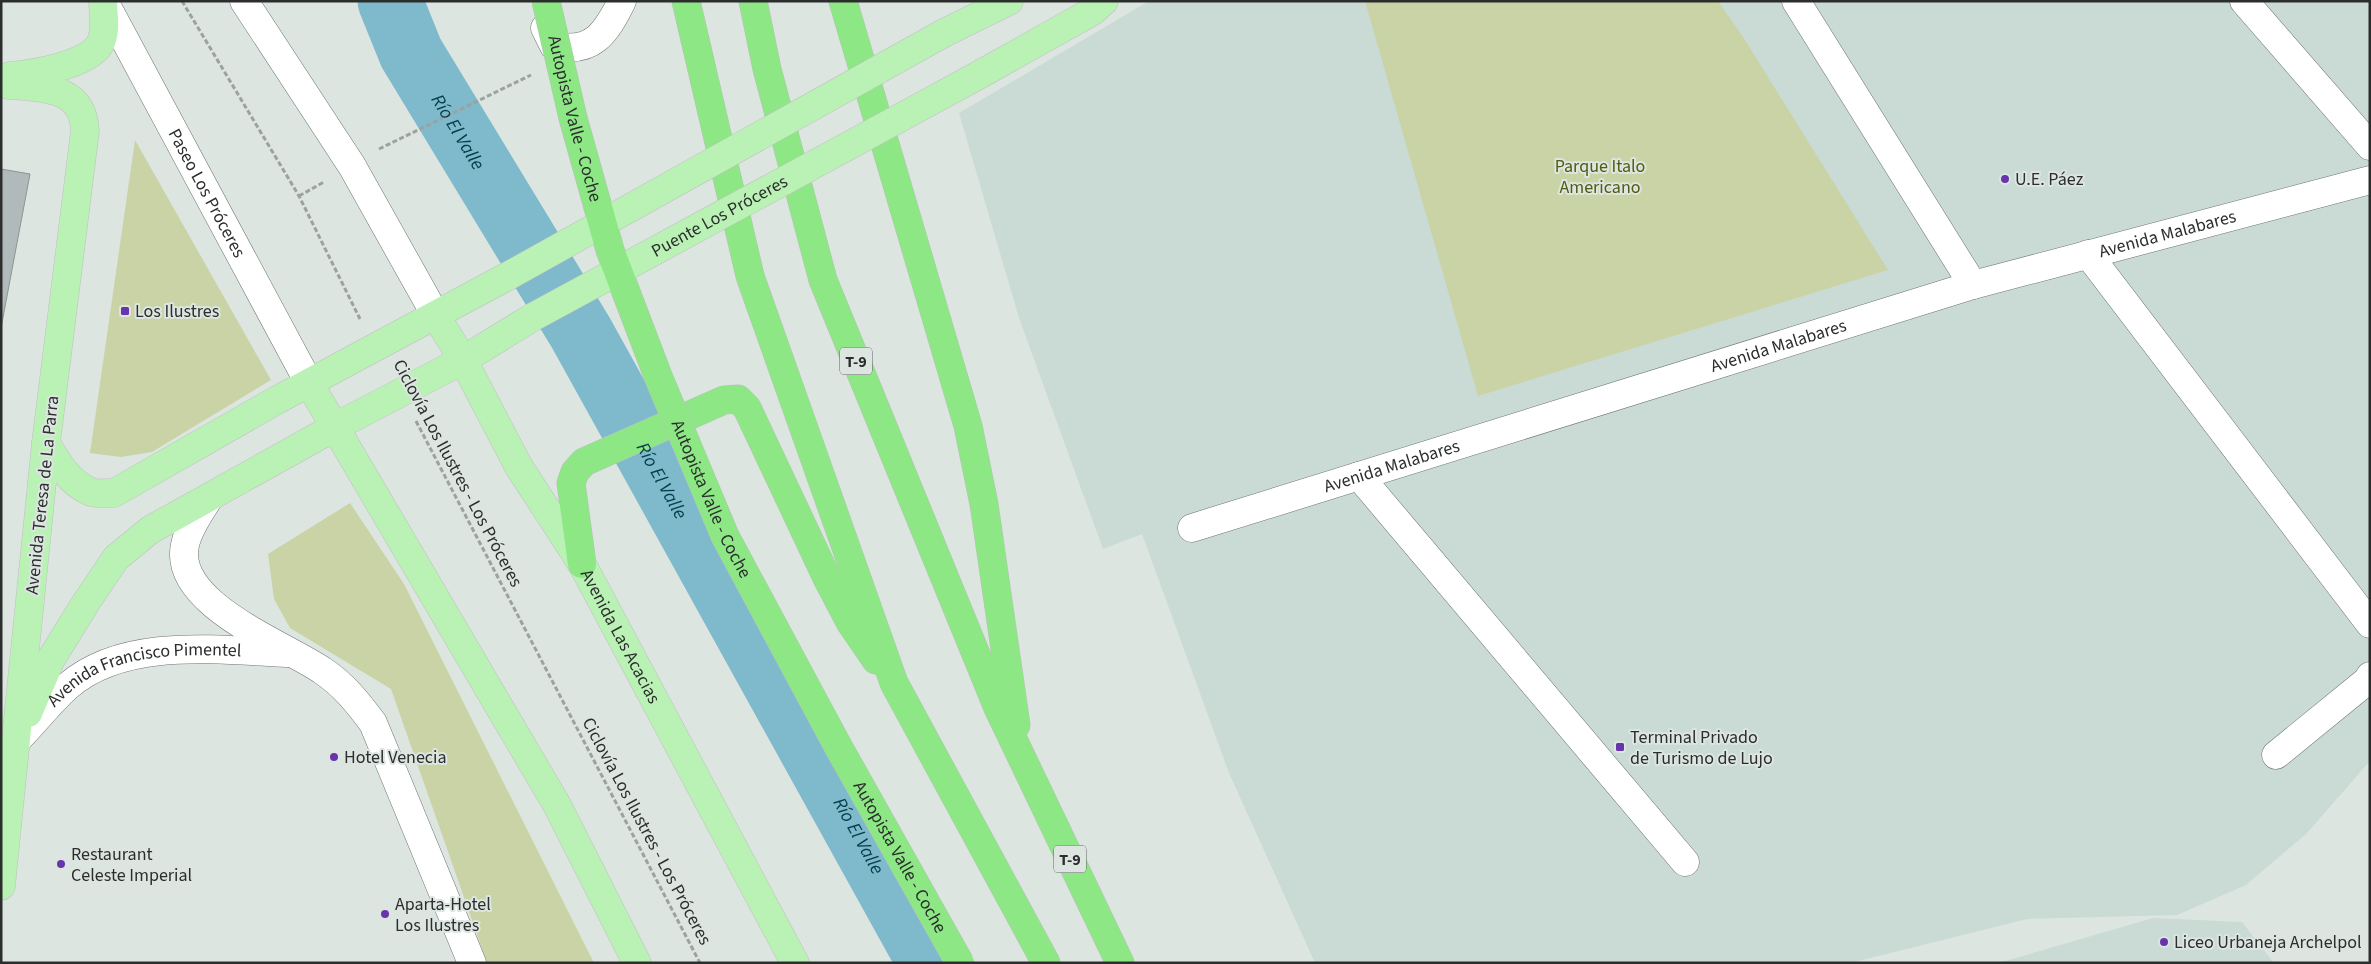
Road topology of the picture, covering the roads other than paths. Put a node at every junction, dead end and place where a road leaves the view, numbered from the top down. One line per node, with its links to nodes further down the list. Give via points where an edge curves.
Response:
1 (104, 1): 13 (main road, via 104,32 99,45 57,69); 22 (street, Paseo Los Próceres)
2 (244, 1): 20 (street, via 352,166)
3 (536, 1): 5 (street, via 554,46 569,49 590,44 608,28)
4 (546, 1): 41 (highway, Autopista Valle - Coche, bridge, via 573,118 610,250 725,536 834,740)
5 (622, 1)
6 (686, 1): 32 (highway, via 750,276)
7 (752, 1): 35 (highway, T-9, via 823,280)
8 (843, 1): 35 (highway, via 968,426 984,504)
9 (1008, 1): 20 (main road, bridge, via 944,33)
10 (1796, 1): 19 (street)
11 (2244, 1): 15 (street)
12 (1103, 4): 21 (main road, Puente Los Próceres, bridge, via 533,317)
13 (1, 77)
14 (1, 84): 24 (main road, Avenida Teresa de La Parra, via 58,92 70,97 84,116 85,131)
15 (2370, 146)
16 (2370, 158): 17 (street)
17 (2359, 183): 18 (street, Avenida Malabares)
18 (2088, 254): 19 (street, Avenida Malabares); 29 (street)
19 (1973, 284): 25 (street, Avenida Malabares)
20 (436, 316): 21 (main road, Avenida Las Acacias); 22 (main road)
21 (462, 360): 23 (main road, Puente Los Próceres); 28 (main road, Avenida Las Acacias, via 519,467)
22 (309, 383): 23 (main road); 24 (main road, via 114,493 91,492 73,480)
23 (335, 426): 26 (main road, Puente Los Próceres); 39 (main road, via 557,805)
24 (46, 443): 33 (main road, Avenida Teresa de La Parra)
25 (1359, 476): 27 (street, Avenida Malabares); 36 (street)
26 (208, 498): 30 (street, Avenida Francisco Pimentel, via 184,546 185,567 198,590 214,605 235,622); 33 (main road, Puente Los Próceres, via 150,530 116,558 51,659)
27 (1192, 528)
28 (582, 564): 32 (highway, via 571,483 584,462 724,400 738,399 746,408 850,622); 40 (main road, Avenida Las Acacias)
29 (2370, 624)
30 (291, 653): 33 (street, Avenida Francisco Pimentel, via 175,650 103,665 69,686); 38 (street, Avenida Francisco Pimentel, via 323,671 350,692 373,723)
31 (2370, 676): 34 (street)
32 (894, 683): 42 (highway)
33 (17, 740): 37 (main road, Avenida Teresa de La Parra)
34 (2276, 755)
35 (1020, 756): 43 (highway, T-9)
36 (1684, 862)
37 (1, 886)
38 (472, 963)
39 (636, 963)
40 (794, 963)
41 (960, 963)
42 (1046, 963)
43 (1120, 963)

